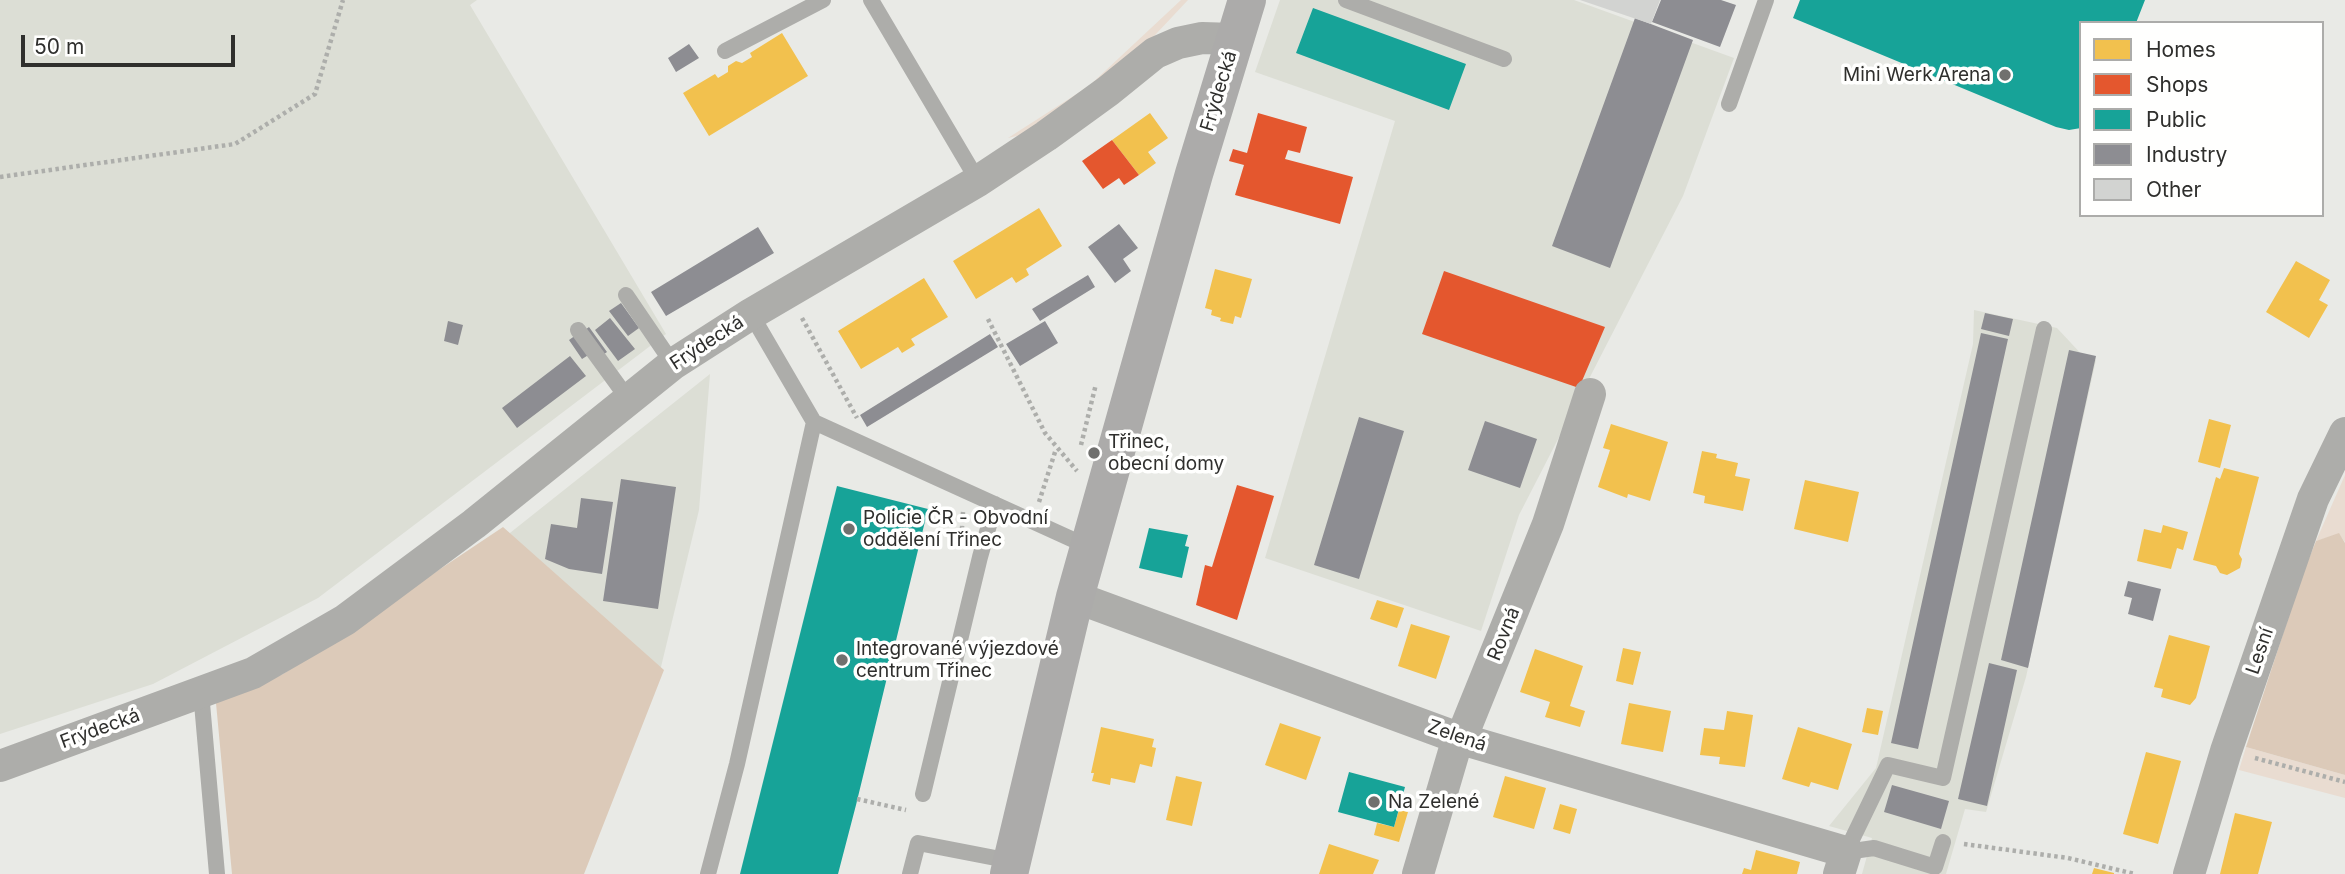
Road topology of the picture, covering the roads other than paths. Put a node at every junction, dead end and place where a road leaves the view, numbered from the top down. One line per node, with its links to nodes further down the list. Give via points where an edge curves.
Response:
1 (823, 0): 7 (lane)
2 (871, 0): 10 (lane)
3 (1247, 0): 6 (main road, Frýdecká)
4 (1346, 0): 8 (lane)
5 (1766, 0): 9 (lane)
6 (1235, 39): 10 (street, Frýdecká, via 1202,38 1155,53); 21 (main road, Frýdecká)
7 (725, 51)
8 (1504, 59)
9 (1729, 104)
10 (978, 181): 12 (street, Frýdecká)
11 (626, 295): 15 (lane)
12 (751, 314): 15 (street, Frýdecká); 18 (lane)
13 (2044, 329): 28 (lane, via 1942,778 1888,765)
14 (578, 330): 17 (lane)
15 (673, 365): 17 (street, Frýdecká)
16 (1590, 394): 24 (street, Rovná, via 1548,524)
17 (628, 398): 23 (street, Frýdecká, via 474,524 345,620 253,673)
18 (814, 422): 20 (lane); 31 (lane)
19 (2345, 433): 34 (street, Lesní, via 2313,499)
20 (995, 504): 21 (lane); 26 (lane)
21 (1089, 547): 22 (main road, Frýdecká)
22 (1075, 597): 24 (street, Zelená); 29 (main road, Frýdecká)
23 (201, 692): 25 (street, Frýdecká); 30 (lane)
24 (1461, 739): 28 (street, Zelená); 33 (street, Rovná)
25 (0, 766)
26 (923, 794)
27 (1942, 842): 28 (lane, via 1936,867 1874,848)
28 (1842, 863)
29 (1010, 867): 32 (lane, via 918,843)
30 (217, 874)
31 (708, 874)
32 (910, 874)
33 (1418, 874)
34 (2189, 874)

